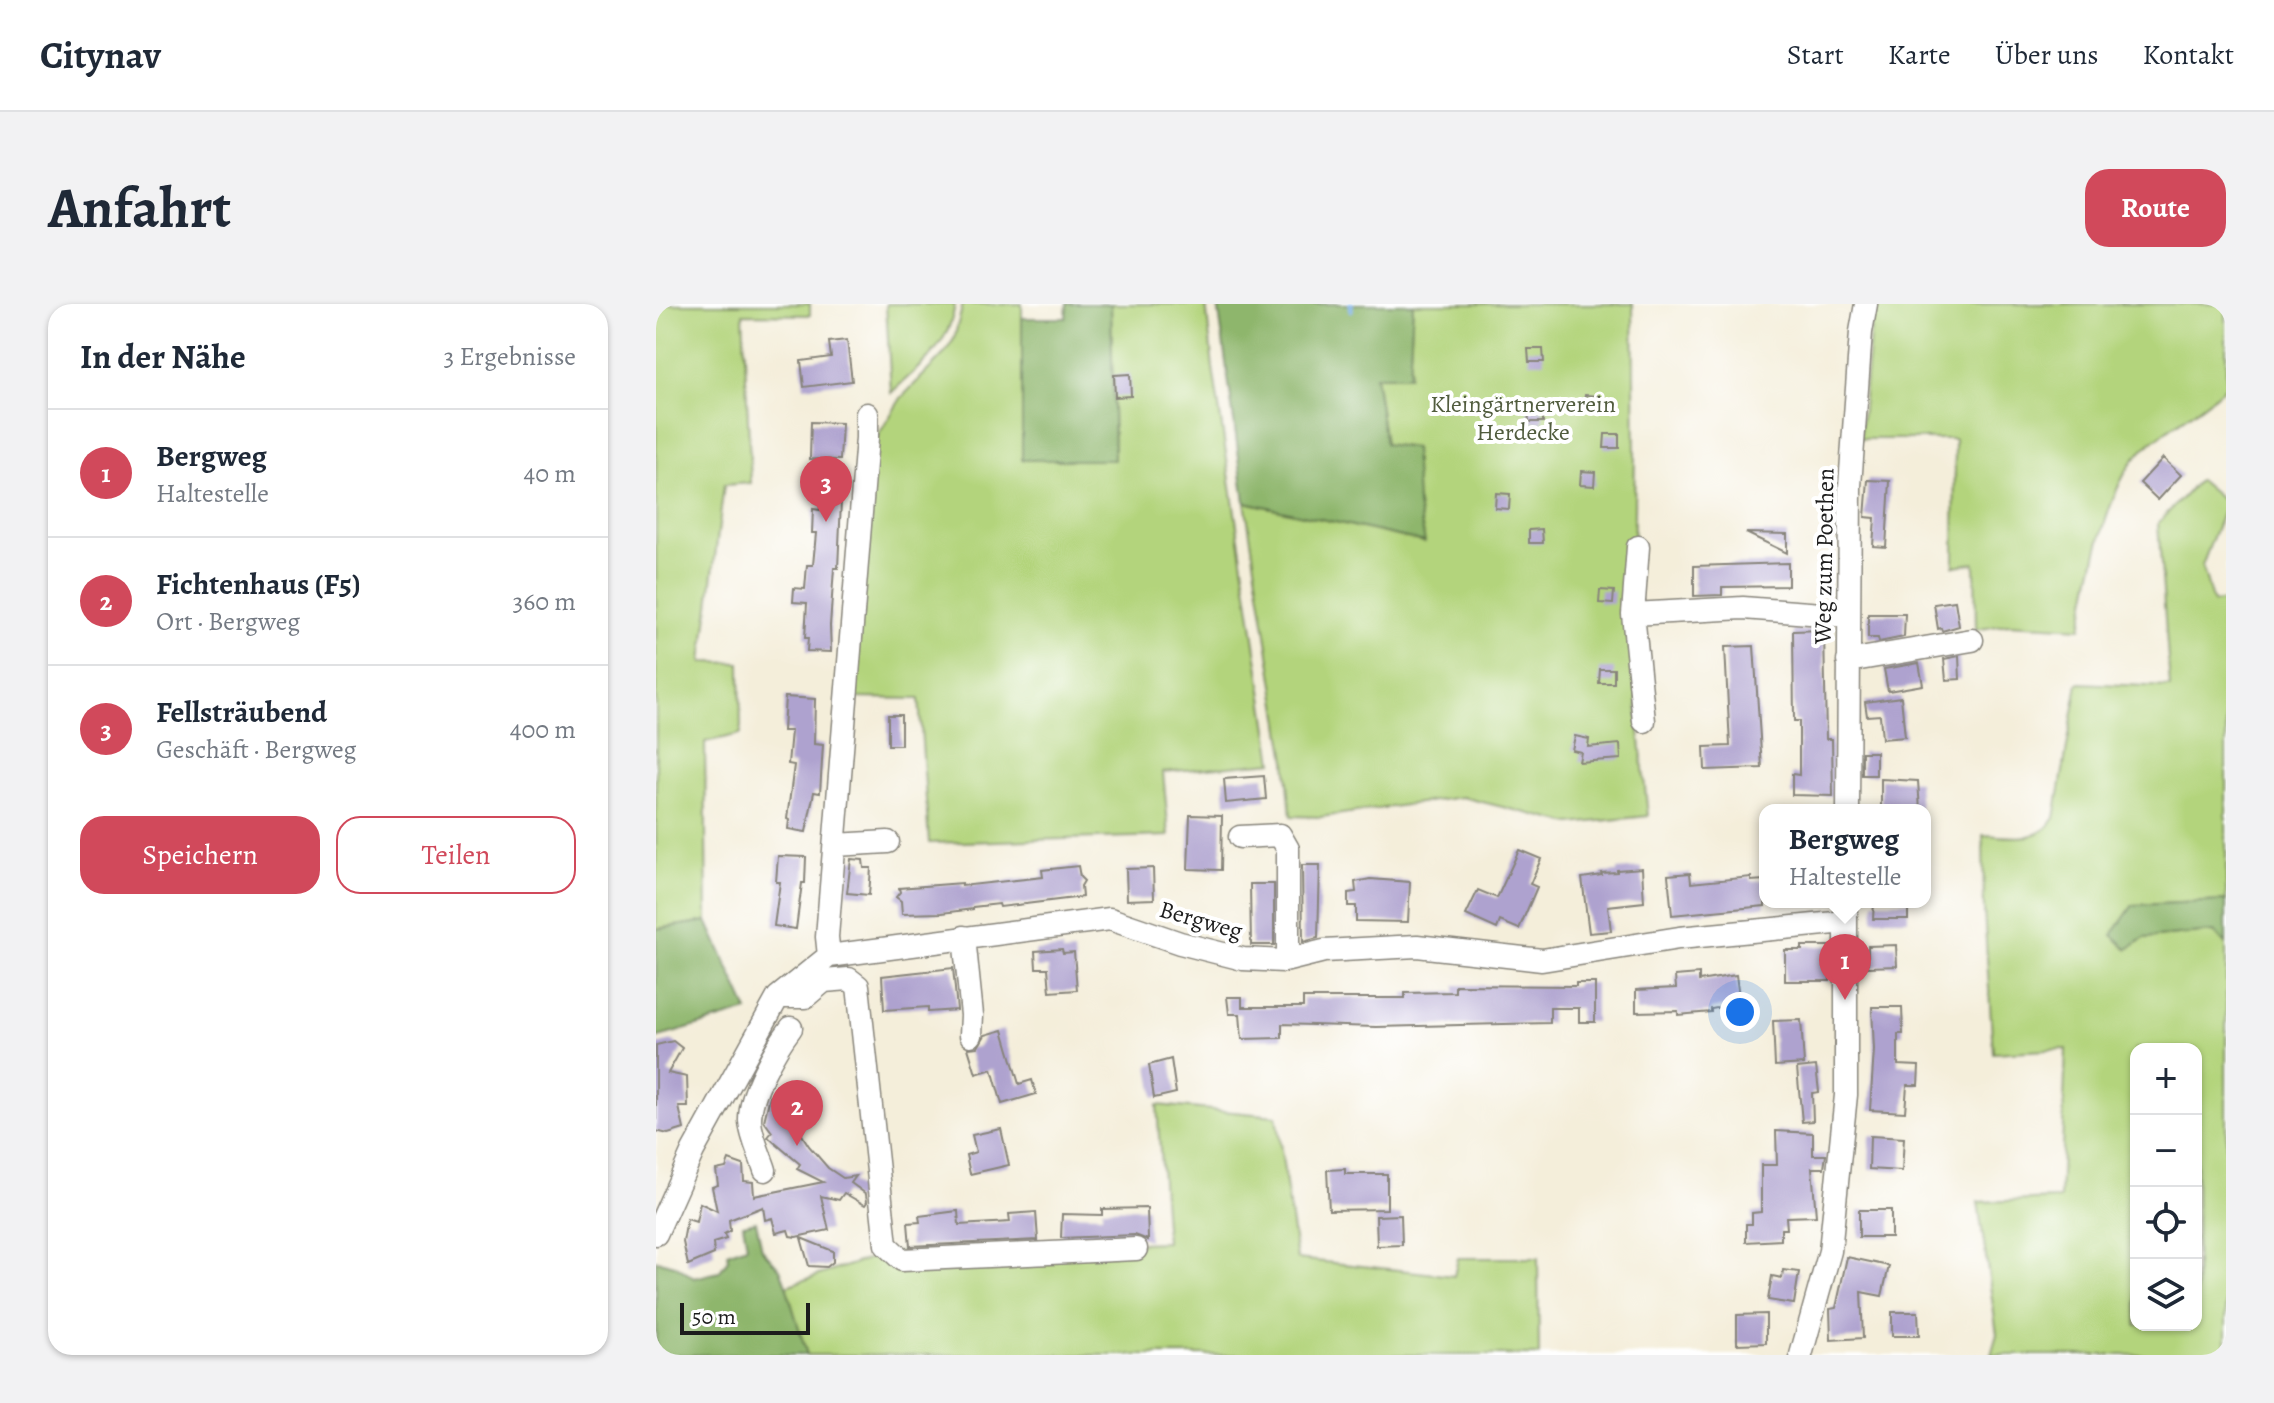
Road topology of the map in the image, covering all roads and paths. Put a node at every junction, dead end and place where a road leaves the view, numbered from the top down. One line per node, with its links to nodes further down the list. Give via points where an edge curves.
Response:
1 (1866, 304): 5 (street, Weg zum Poethen, via 1850,486)
2 (867, 414): 12 (street)
3 (1638, 547): 4 (street)
4 (1633, 614): 5 (street, via 1743,608); 8 (street)
5 (1849, 616): 7 (street, Weg zum Poethen)
6 (1972, 640): 7 (street)
7 (1848, 661): 9 (street, Weg zum Poethen)
8 (1644, 721)
9 (1848, 804)
10 (1240, 837): 16 (street, via 1280,835 1288,849)
11 (888, 842): 12 (street)
12 (835, 845): 15 (street)
13 (1846, 912): 16 (street, Bergweg, via 1542,960 1417,946 1324,951); 23 (street, via 1846,1095 1830,1251)
14 (964, 937): 15 (street, Bergweg); 16 (street, Bergweg, via 1110,919 1243,959); 19 (street)
15 (829, 956): 17 (street)
16 (1288, 960)
17 (778, 997): 21 (street); 22 (street, via 805,997 824,981 849,979 858,986 886,1245 902,1260)
18 (791, 1028): 20 (street, via 776,1047 751,1110 751,1129)
19 (971, 1035)
20 (765, 1170)
21 (657, 1227)
22 (1136, 1249)
23 (1801, 1355)

